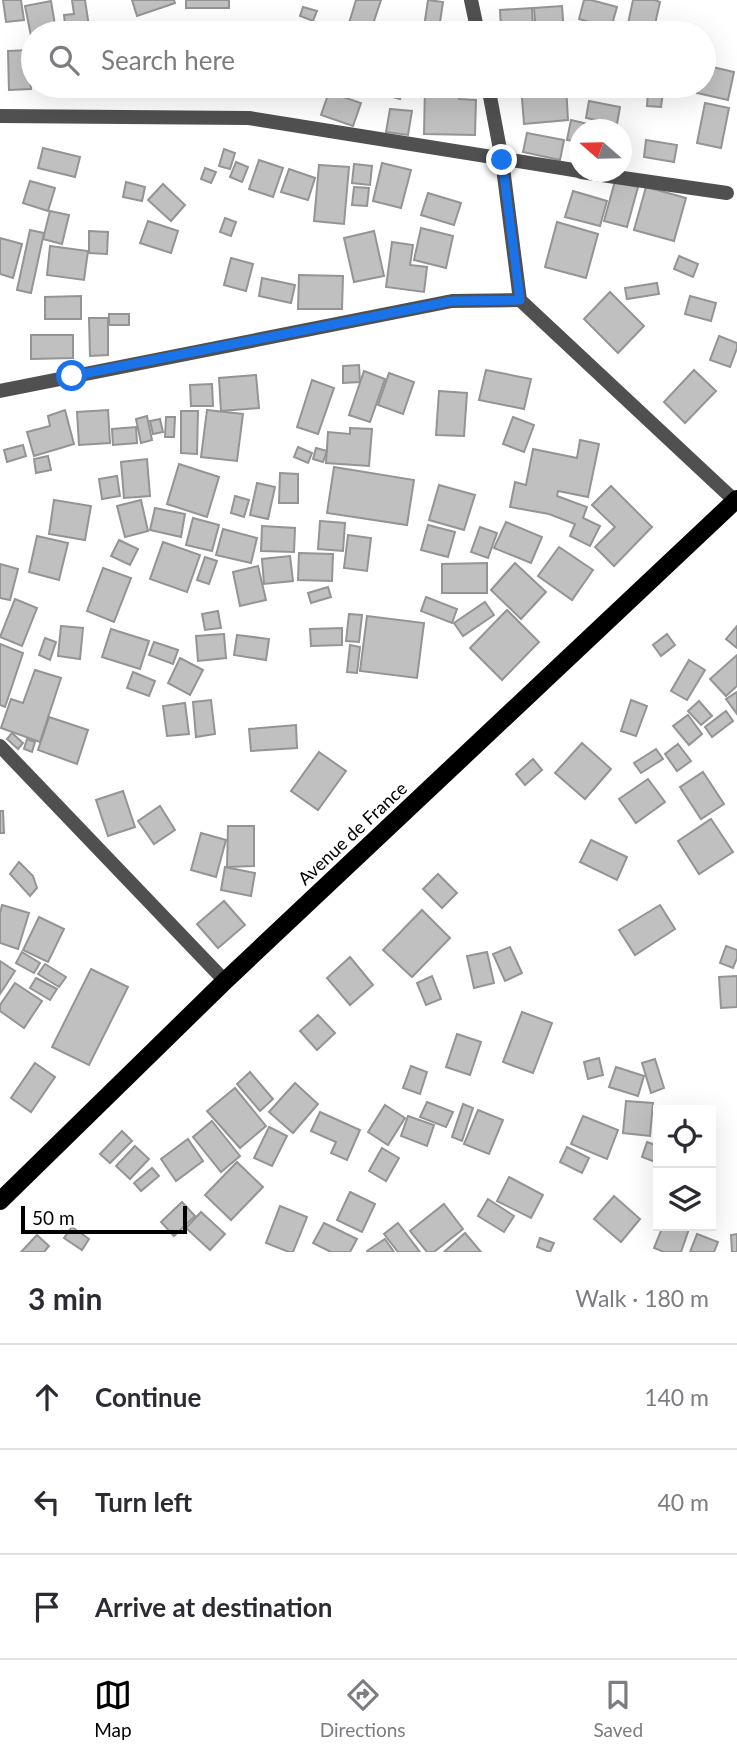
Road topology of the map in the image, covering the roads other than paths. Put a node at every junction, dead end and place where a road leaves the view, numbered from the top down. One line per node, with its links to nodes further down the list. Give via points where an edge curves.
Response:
1 (471, 0): 2 (street)
2 (475, 21)
3 (490, 98): 5 (street)
4 (0, 117): 5 (street, via 249,118)
5 (502, 160): 6 (street); 9 (street)
6 (569, 169)
7 (632, 179): 8 (street)
8 (727, 193)
9 (520, 300): 10 (street, via 452,301); 11 (street)
10 (0, 391)
11 (736, 500): 13 (main road, Avenue de France)
12 (0, 746): 13 (street)
13 (225, 981): 14 (main road, Avenue de France)
14 (0, 1201)

